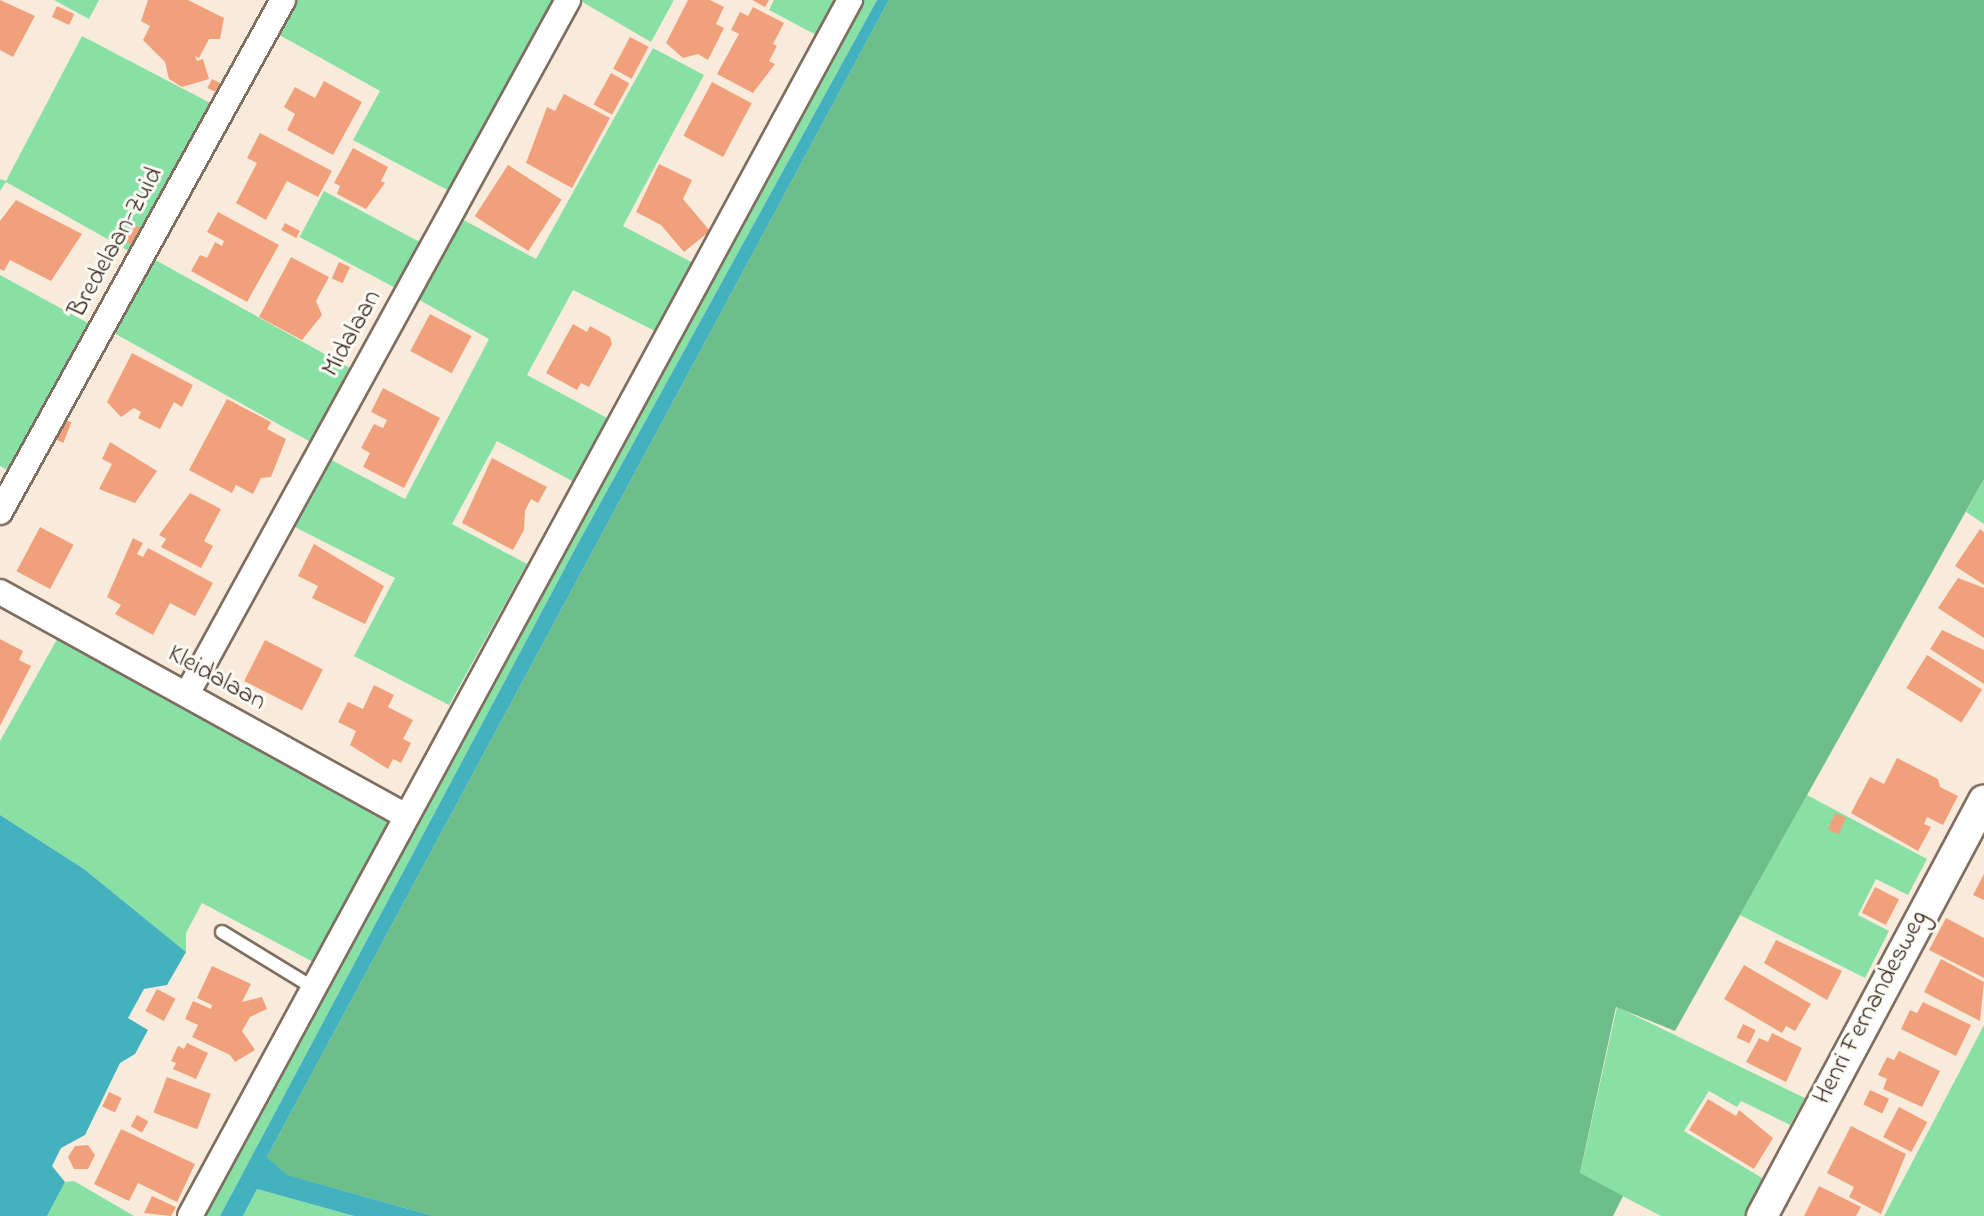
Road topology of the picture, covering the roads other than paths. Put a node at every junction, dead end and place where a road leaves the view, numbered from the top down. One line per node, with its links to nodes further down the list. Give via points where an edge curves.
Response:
1 (283, 0): 4 (street, Bredelaan-Zuid)
2 (568, 0): 6 (street, Midalaan)
3 (850, 0): 8 (street)
4 (0, 512)
5 (0, 592): 6 (street, Kleidalaan)
6 (187, 694): 8 (street, Kleidalaan)
7 (1984, 801): 12 (street, Henri Fernandesweg)
8 (404, 815): 10 (street)
9 (222, 932): 10 (lane)
10 (312, 987): 11 (street)
11 (190, 1216)
12 (1762, 1216)

